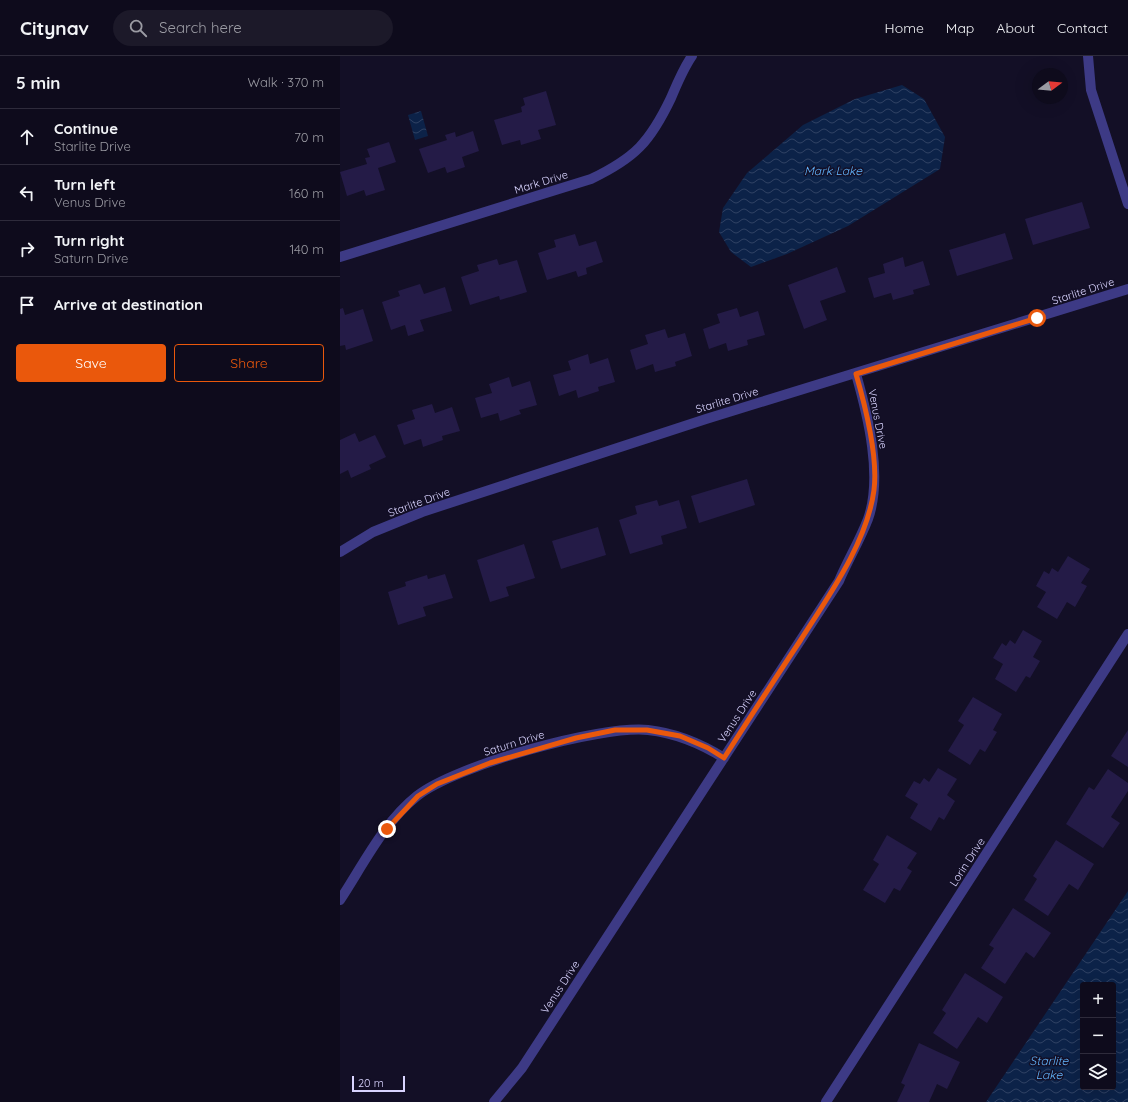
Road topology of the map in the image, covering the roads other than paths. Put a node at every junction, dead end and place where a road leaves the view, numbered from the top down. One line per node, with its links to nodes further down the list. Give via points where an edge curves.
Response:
1 (692, 56): 4 (street, Mark Drive, via 659,122 639,150 617,167 591,179)
2 (1088, 56): 3 (street, via 1091,90)
3 (1128, 204)
4 (340, 257)
5 (1128, 289): 6 (street, Starlite Drive)
6 (856, 374): 7 (street, Starlite Drive, via 706,419 422,512 373,532); 9 (street, Venus Drive, via 863,396 873,459 874,489 868,518 839,581)
7 (340, 552)
8 (1128, 634): 12 (street, Lorin Drive)
9 (724, 758): 10 (street, Saturn Drive, via 680,736 647,730 615,730 576,738 490,763 437,784 418,796 387,829); 11 (street, Venus Drive, via 522,1068)
10 (340, 900)
11 (494, 1102)
12 (826, 1102)

